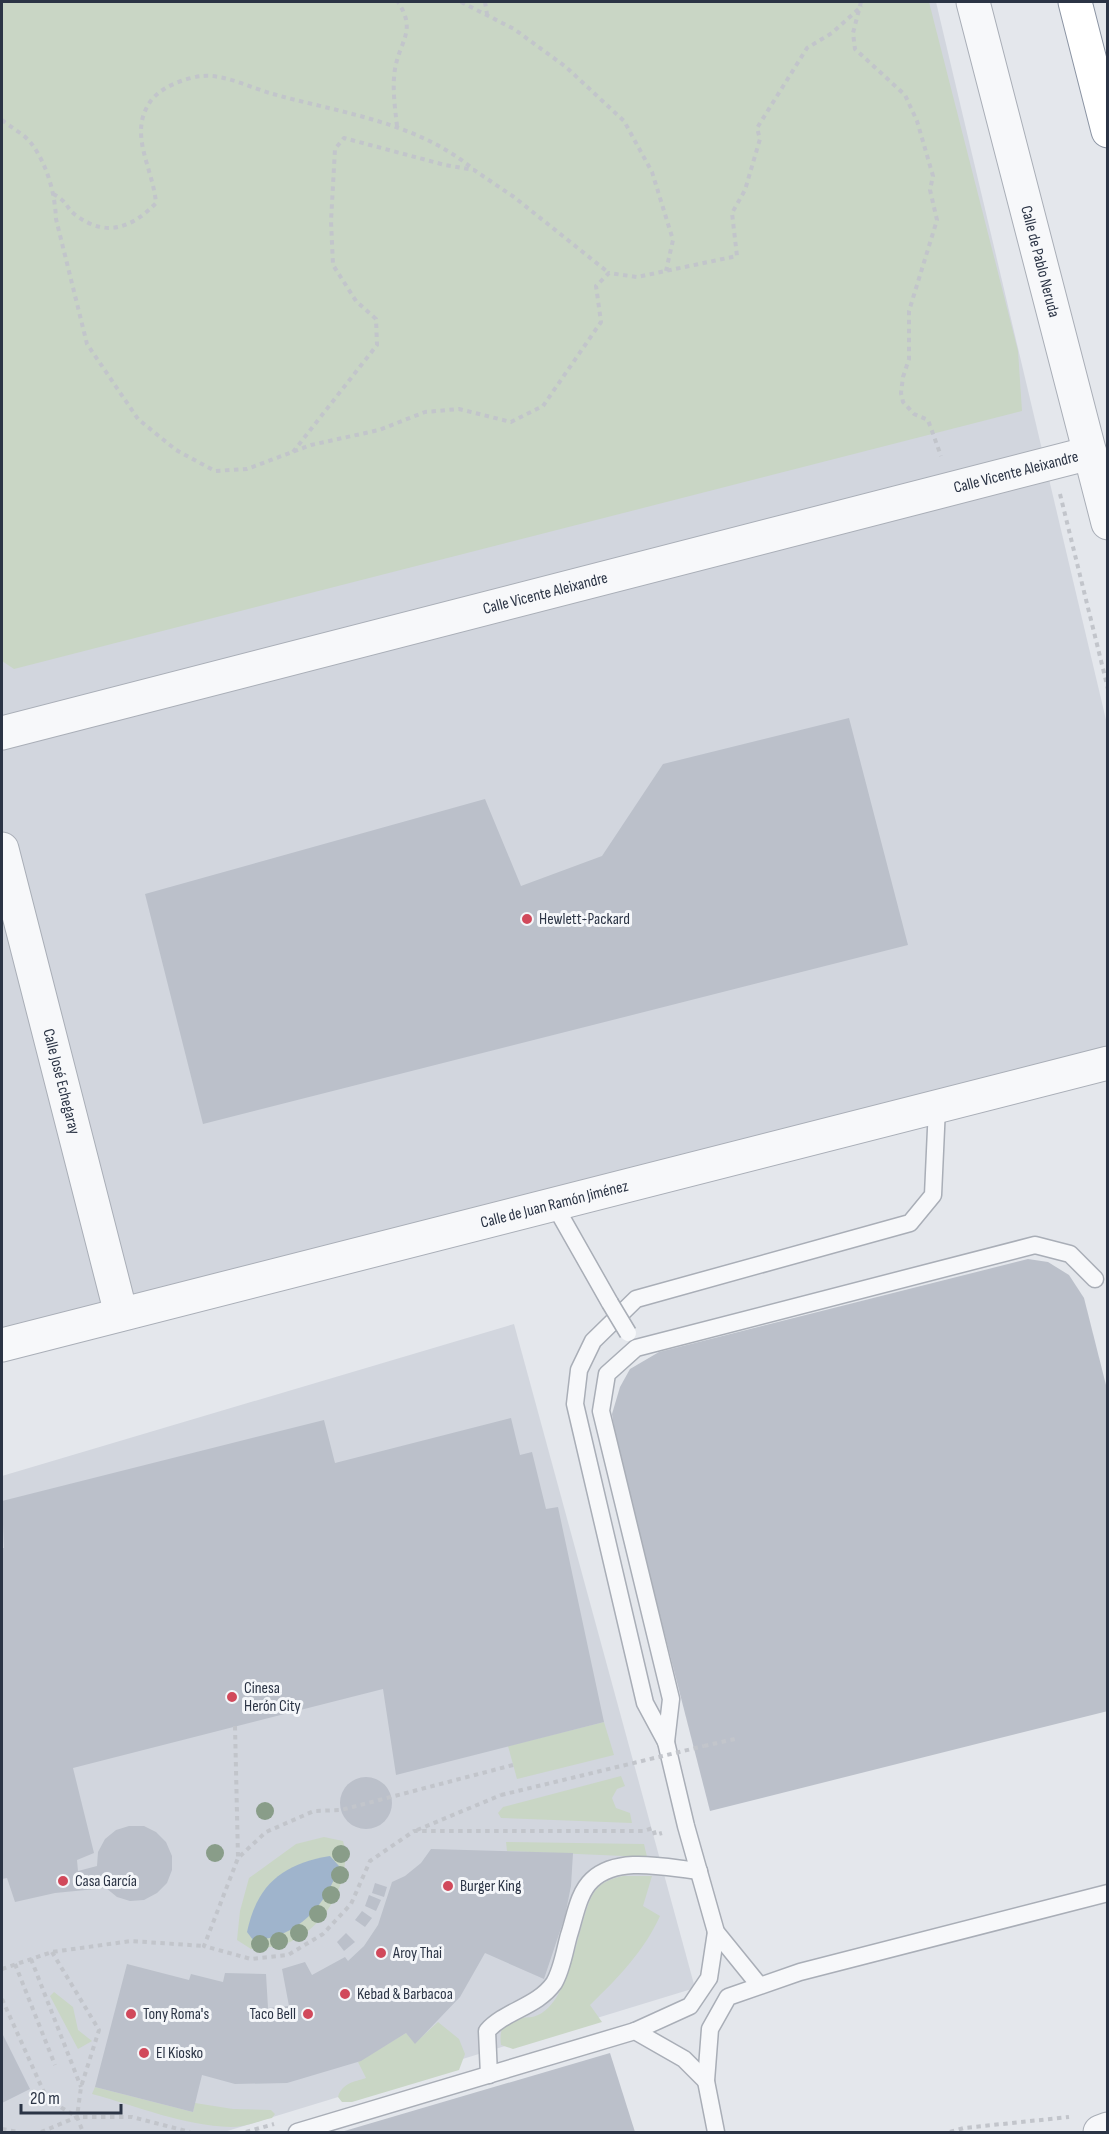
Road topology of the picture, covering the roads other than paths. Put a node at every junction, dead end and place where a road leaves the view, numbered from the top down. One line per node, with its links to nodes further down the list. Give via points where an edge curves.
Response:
1 (973, 2): 4 (street, Calle de Pablo Neruda)
2 (1075, 2): 3 (highway)
3 (1107, 131)
4 (1090, 453): 5 (street, Calle de Pablo Neruda); 6 (street, Calle Vicente Aleixandre)
5 (1107, 524)
6 (2, 734)
7 (2, 849): 12 (street, Calle José Echegaray)
8 (1107, 1064): 9 (street, Calle de Juan Ramón Jiménez)
9 (937, 1107): 10 (street, Calle de Juan Ramón Jiménez); 15 (lane, via 933,1195 910,1223 636,1299 593,1341 579,1370 575,1404 580,1427 645,1703)
10 (555, 1206): 12 (street, Calle de Juan Ramón Jiménez); 14 (lane, bridge)
11 (1095, 1279): 14 (lane, via 1070,1254 1035,1245)
12 (121, 1314): 13 (street, Calle de Juan Ramón Jiménez)
13 (2, 1346)
14 (636, 1348): 15 (lane, via 607,1374 601,1411 671,1699)
15 (666, 1742): 16 (lane)
16 (699, 1871): 18 (lane); 21 (lane, via 642,1866 610,1868 591,1880 581,1898 555,1981 544,1995 498,2019 487,2031)
17 (1107, 1893): 19 (lane)
18 (716, 1932): 19 (lane); 20 (lane, via 709,1978 690,2006)
19 (759, 1985): 22 (lane, via 728,1997 710,2029)
20 (635, 2031): 21 (lane); 22 (lane, via 684,2058)
21 (489, 2074): 24 (lane)
22 (706, 2081): 25 (lane)
23 (1107, 2129): 26 (street)
24 (297, 2133)
25 (716, 2133)
26 (1100, 2133)

